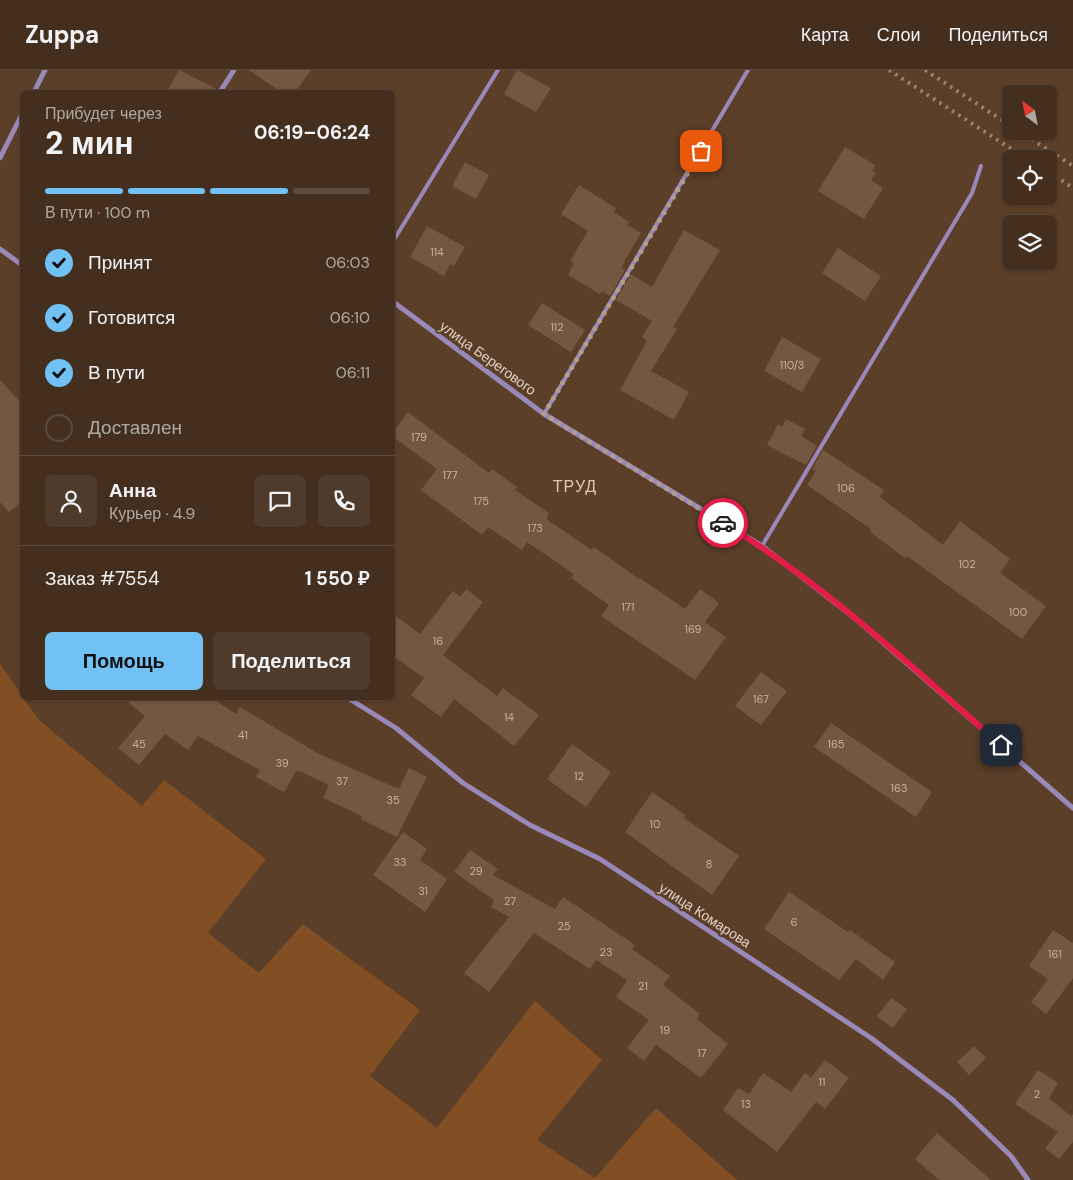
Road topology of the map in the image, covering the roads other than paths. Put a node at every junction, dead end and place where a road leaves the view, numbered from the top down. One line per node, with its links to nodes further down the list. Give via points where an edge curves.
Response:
1 (45, 70): 5 (street)
2 (234, 70): 6 (street)
3 (498, 70): 10 (lane)
4 (748, 70): 14 (lane)
5 (35, 90)
6 (221, 90)
7 (20, 118): 8 (street)
8 (0, 158)
9 (981, 166): 15 (lane, via 972,193)
10 (395, 238)
11 (0, 249): 12 (street)
12 (20, 264)
13 (395, 304): 14 (street, улица Берегового)
14 (544, 414): 15 (street, улица Берегового)
15 (762, 546): 17 (street, улица Берегового, via 856,619)
16 (351, 700): 18 (street, улица Комарова, via 396,728 463,783 530,825 600,859 871,1038 953,1100 1011,1156)
17 (1073, 808)
18 (1028, 1180)

